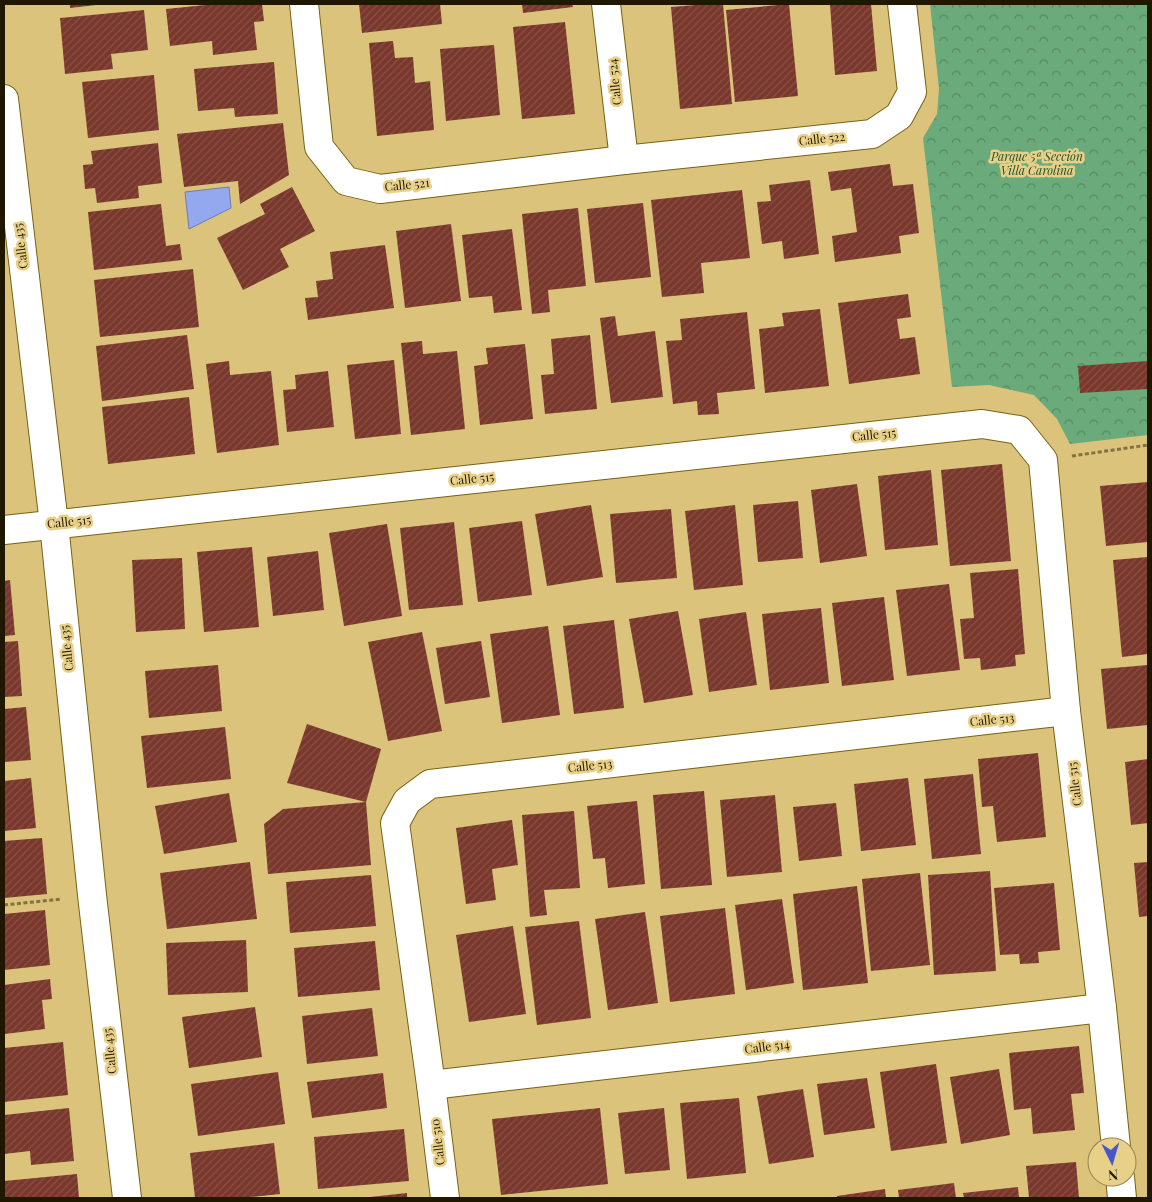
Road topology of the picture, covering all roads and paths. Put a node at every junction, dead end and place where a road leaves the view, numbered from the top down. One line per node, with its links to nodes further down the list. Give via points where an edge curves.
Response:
1 (304, 4): 5 (street, Calle 521, via 319,147 346,181 380,189)
2 (606, 4): 5 (street, Calle 524)
3 (902, 4): 5 (street, Calle 522, via 912,92 899,116 872,134)
4 (4, 99): 8 (street, Calle 435)
5 (624, 160)
6 (1148, 445): 7 (path)
7 (1043, 460): 8 (street, Calle 515, via 1019,430 982,424); 10 (street, Calle 515)
8 (54, 524): 9 (street, Calle 515); 11 (street, Calle 435)
9 (4, 530)
10 (1066, 711): 13 (street, Calle 515); 14 (street, Calle 513, via 430,784 407,801 395,823)
11 (92, 895): 12 (path); 16 (street, Calle 435)
12 (4, 905)
13 (1102, 1008): 14 (street, Calle 514); 15 (street, Calle 515)
14 (431, 1085): 17 (street, Calle 510)
15 (1115, 1137)
16 (127, 1198)
17 (444, 1198)

